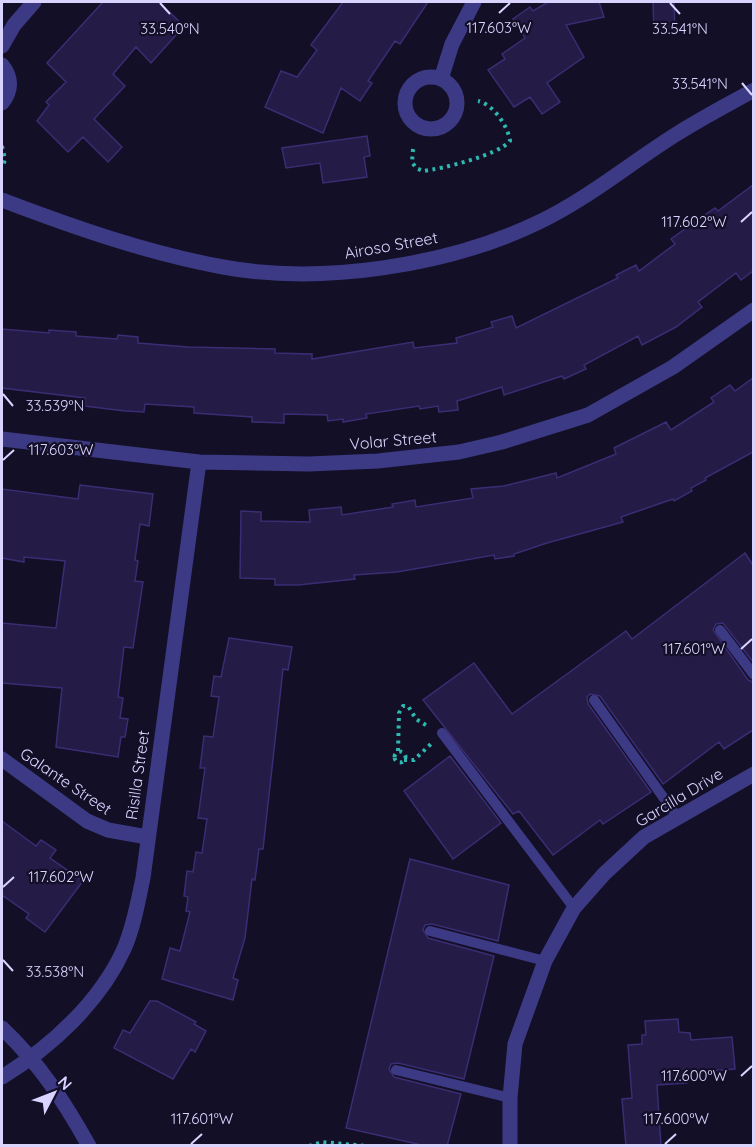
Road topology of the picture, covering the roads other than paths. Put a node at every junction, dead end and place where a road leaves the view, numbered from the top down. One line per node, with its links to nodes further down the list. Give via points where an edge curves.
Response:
1 (33, 2): 3 (street)
2 (474, 2): 5 (street, via 454,38)
3 (2, 46)
4 (2, 65): 7 (street, via 10,83)
5 (441, 79)
6 (753, 90): 8 (street, Airoso Street, via 537,223 477,245 399,264 300,273 224,267 107,236)
7 (2, 103)
8 (2, 200)
9 (753, 310): 11 (street, Volar Street, via 630,393 588,415 502,442 459,452 378,461)
10 (2, 439): 11 (street, Volar Street)
11 (199, 462): 19 (street, Risilla Street)
12 (720, 630): 13 (lane)
13 (753, 675)
14 (594, 700): 18 (lane)
15 (442, 733): 20 (lane)
16 (2, 759): 19 (street, Galante Street, via 87,821 108,830)
17 (753, 774): 18 (street, Garcilla Drive)
18 (678, 818): 20 (street, Garcilla Drive, via 644,837)
19 (147, 837): 24 (street, Risilla Street, via 134,919 112,972 70,1023)
20 (574, 908): 22 (street, Garcilla Drive)
21 (430, 932): 22 (lane)
22 (544, 961): 27 (street, Garcilla Drive, via 515,1044)
23 (2, 1028): 24 (street)
24 (33, 1058): 26 (street, Risilla Street); 28 (street)
25 (396, 1070): 27 (lane)
26 (2, 1077)
27 (510, 1098): 29 (street, Garcilla Drive)
28 (89, 1146)
29 (510, 1146)

